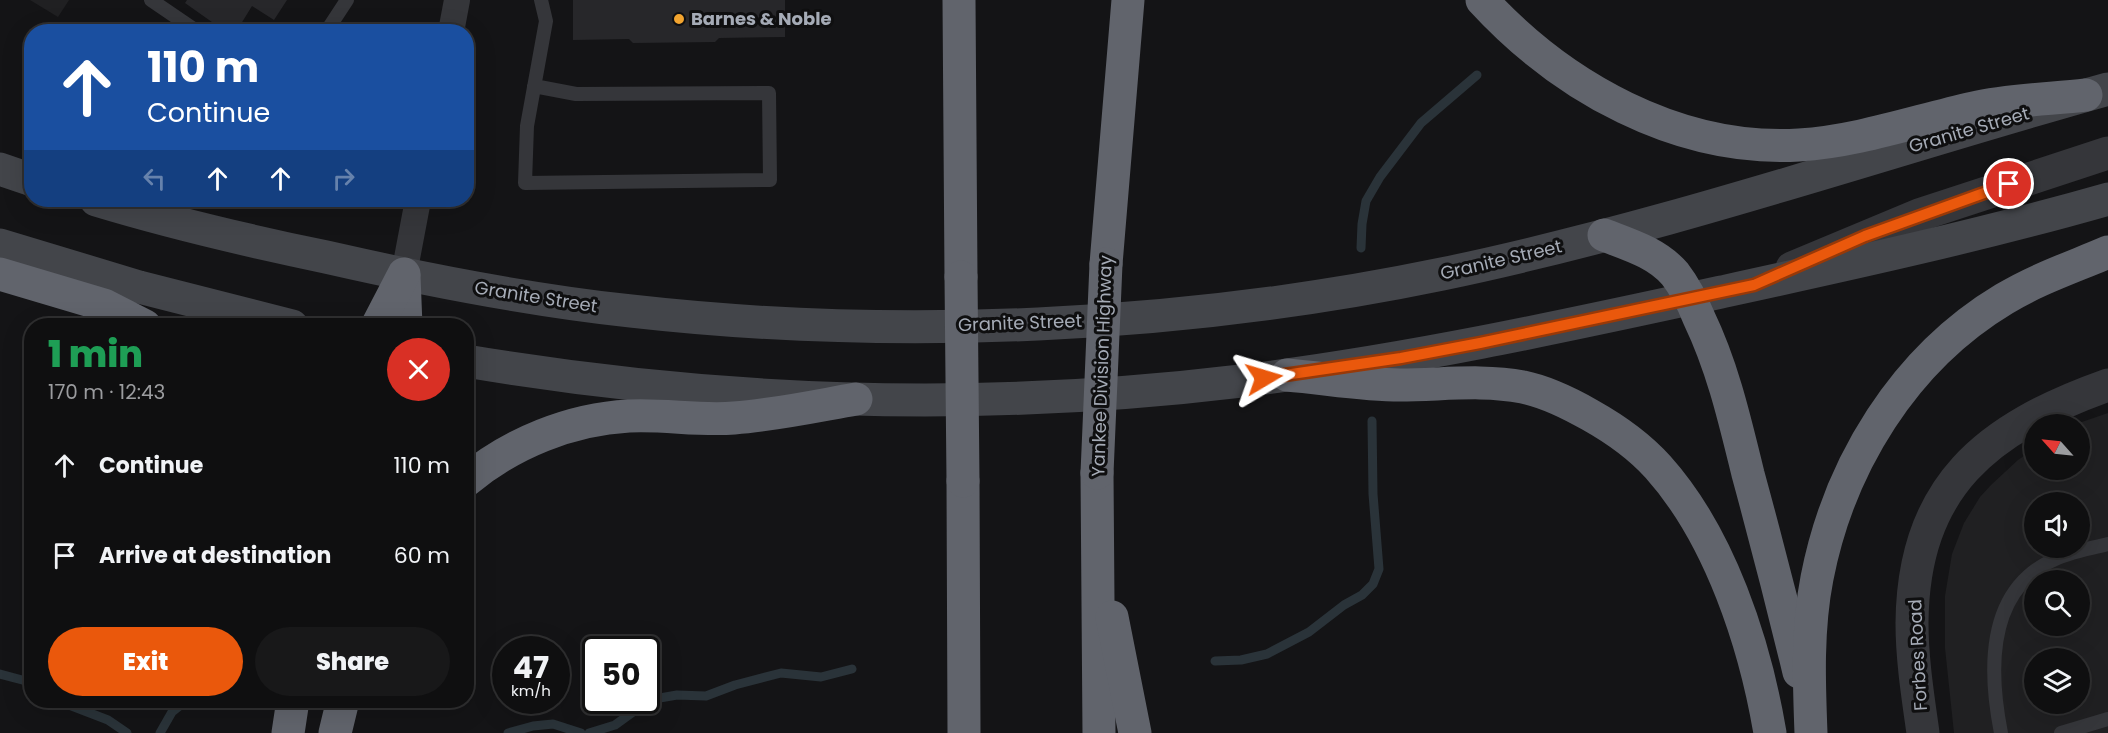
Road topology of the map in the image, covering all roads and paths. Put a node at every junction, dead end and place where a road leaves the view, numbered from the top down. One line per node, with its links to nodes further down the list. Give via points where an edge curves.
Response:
1 (151, 0): 8 (lane)
2 (348, 0): 9 (lane)
3 (457, 0): 10 (street)
4 (541, 0): 11 (lane, via 546,21)
5 (960, 0): 40 (highway, bridge)
6 (1128, 0): 36 (highway, Yankee Division Highway, bridge, via 1106,264)
7 (1482, 0): 12 (highway, via 1533,49 1596,92 1676,128 1734,143 1777,146 1827,142 1975,108)
8 (186, 24)
9 (332, 24)
10 (452, 24)
11 (534, 86): 11 (lane, via 526,132 525,183 770,180 769,93 576,94)
12 (2097, 92): 19 (main road, Granite Street)
13 (2108, 153): 24 (street, via 1919,215)
14 (0, 169): 15 (main road)
15 (24, 177)
16 (2108, 199): 24 (main road, via 1917,249)
17 (122, 207): 23 (main road, Granite Street, via 238,238)
18 (417, 207): 23 (street)
19 (1604, 235): 23 (main road, Granite Street, via 1498,262 1332,294 1101,320 976,325 817,324 680,316 548,300); 25 (highway, via 1660,261 1676,276)
20 (0, 245): 27 (main road)
21 (2108, 252): 44 (highway, via 2004,299 1941,346 1889,406 1846,483 1817,579 1809,664)
22 (0, 274): 26 (highway, via 104,305)
23 (404, 274): 28 (highway); 29 (highway)
24 (1754, 285): 25 (main road)
25 (1690, 299): 31 (main road, via 1413,356); 44 (highway, via 1708,336 1728,396 1797,664)
26 (129, 318)
27 (261, 318)
28 (381, 318)
29 (406, 318)
30 (474, 362): 33 (main road, via 686,390)
31 (1287, 375): 33 (main road, via 1078,396); 43 (highway, via 1400,385 1523,387 1563,400 1624,436 1672,484 1712,551 1736,605)
32 (2108, 385): 45 (street, Forbes Road, via 2012,428 1974,459 1936,509 1922,546 1914,594 1914,651)
33 (856, 399): 34 (highway, via 734,418 629,416 584,423 517,447)
34 (474, 475)
35 (2108, 544): 46 (lane, via 2053,560 2031,574 2011,595 1996,642 1995,680)
36 (1097, 545): 41 (highway, Yankee Division Highway); 42 (highway)
37 (342, 708): 39 (highway)
38 (2108, 719): 47 (lane)
39 (335, 733)
40 (964, 733)
41 (1099, 733)
42 (1135, 733)
43 (1770, 733)
44 (1810, 733)
45 (1923, 733)
46 (2001, 733)
47 (2061, 733)

